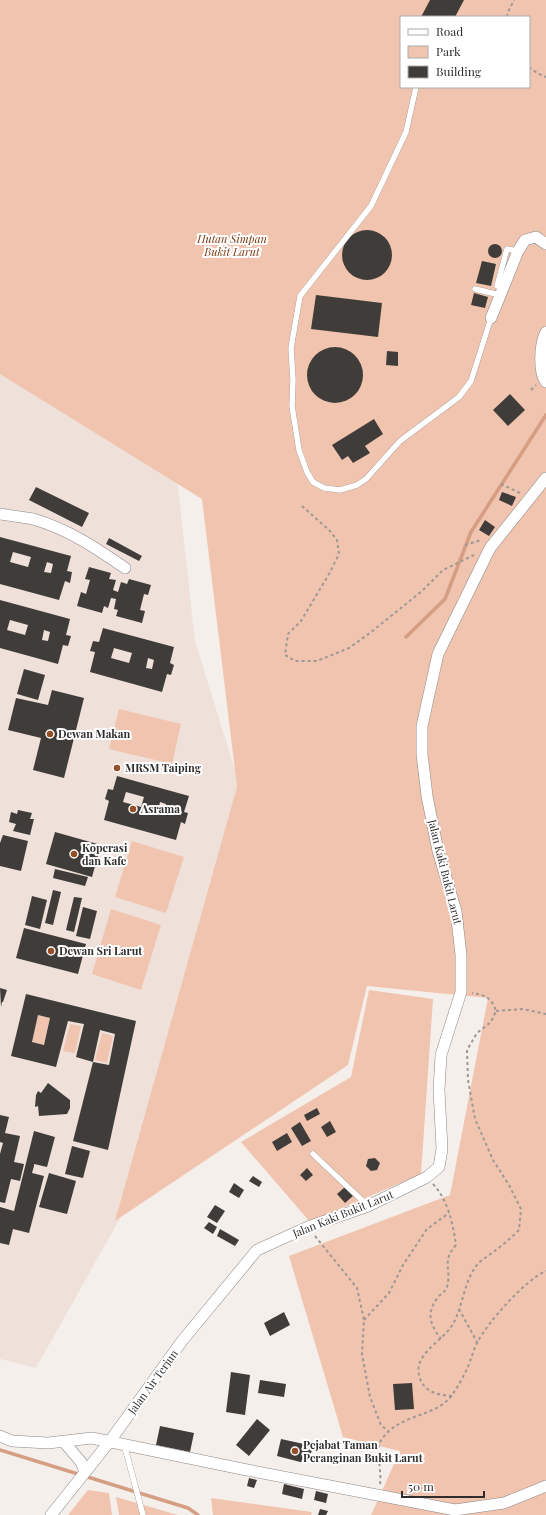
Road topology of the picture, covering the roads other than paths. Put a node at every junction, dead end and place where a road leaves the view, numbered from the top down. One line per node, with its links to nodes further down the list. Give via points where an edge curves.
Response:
1 (416, 88): 5 (lane, via 406,132 371,206 300,296 291,348 292,406 299,450 313,482 324,488 340,490 357,485 366,479 400,441 459,397 471,381)
2 (546, 244): 4 (street, via 536,237 525,240)
3 (475, 289): 4 (lane)
4 (498, 290): 5 (street)
5 (491, 318)
6 (546, 332): 7 (street, via 542,339 541,356 543,379)
7 (546, 382)
8 (546, 478): 12 (street, Jalan Kaki Bukit Larut, via 490,548 438,654 422,726 422,754 438,851 456,911 462,992 441,1056 439,1090 442,1149 438,1167 427,1177)
9 (0, 514): 10 (street, via 32,519 68,532 91,544)
10 (125, 568)
11 (313, 1154): 12 (lane)
12 (368, 1206): 13 (street, Jalan Kaki Bukit Larut, via 308,1227)
13 (257, 1250): 15 (street, Jalan Air Terjun, via 182,1341)
14 (0, 1436): 16 (street, via 12,1441)
15 (110, 1441): 16 (street, via 92,1438); 17 (street); 18 (street, Jalan Air Terjun)
16 (64, 1442): 18 (street, via 81,1462)
17 (124, 1444): 19 (street, via 455,1510 504,1503); 21 (lane)
18 (85, 1472): 20 (street, Jalan Air Terjun)
19 (546, 1486)
20 (51, 1515)
21 (143, 1515)

